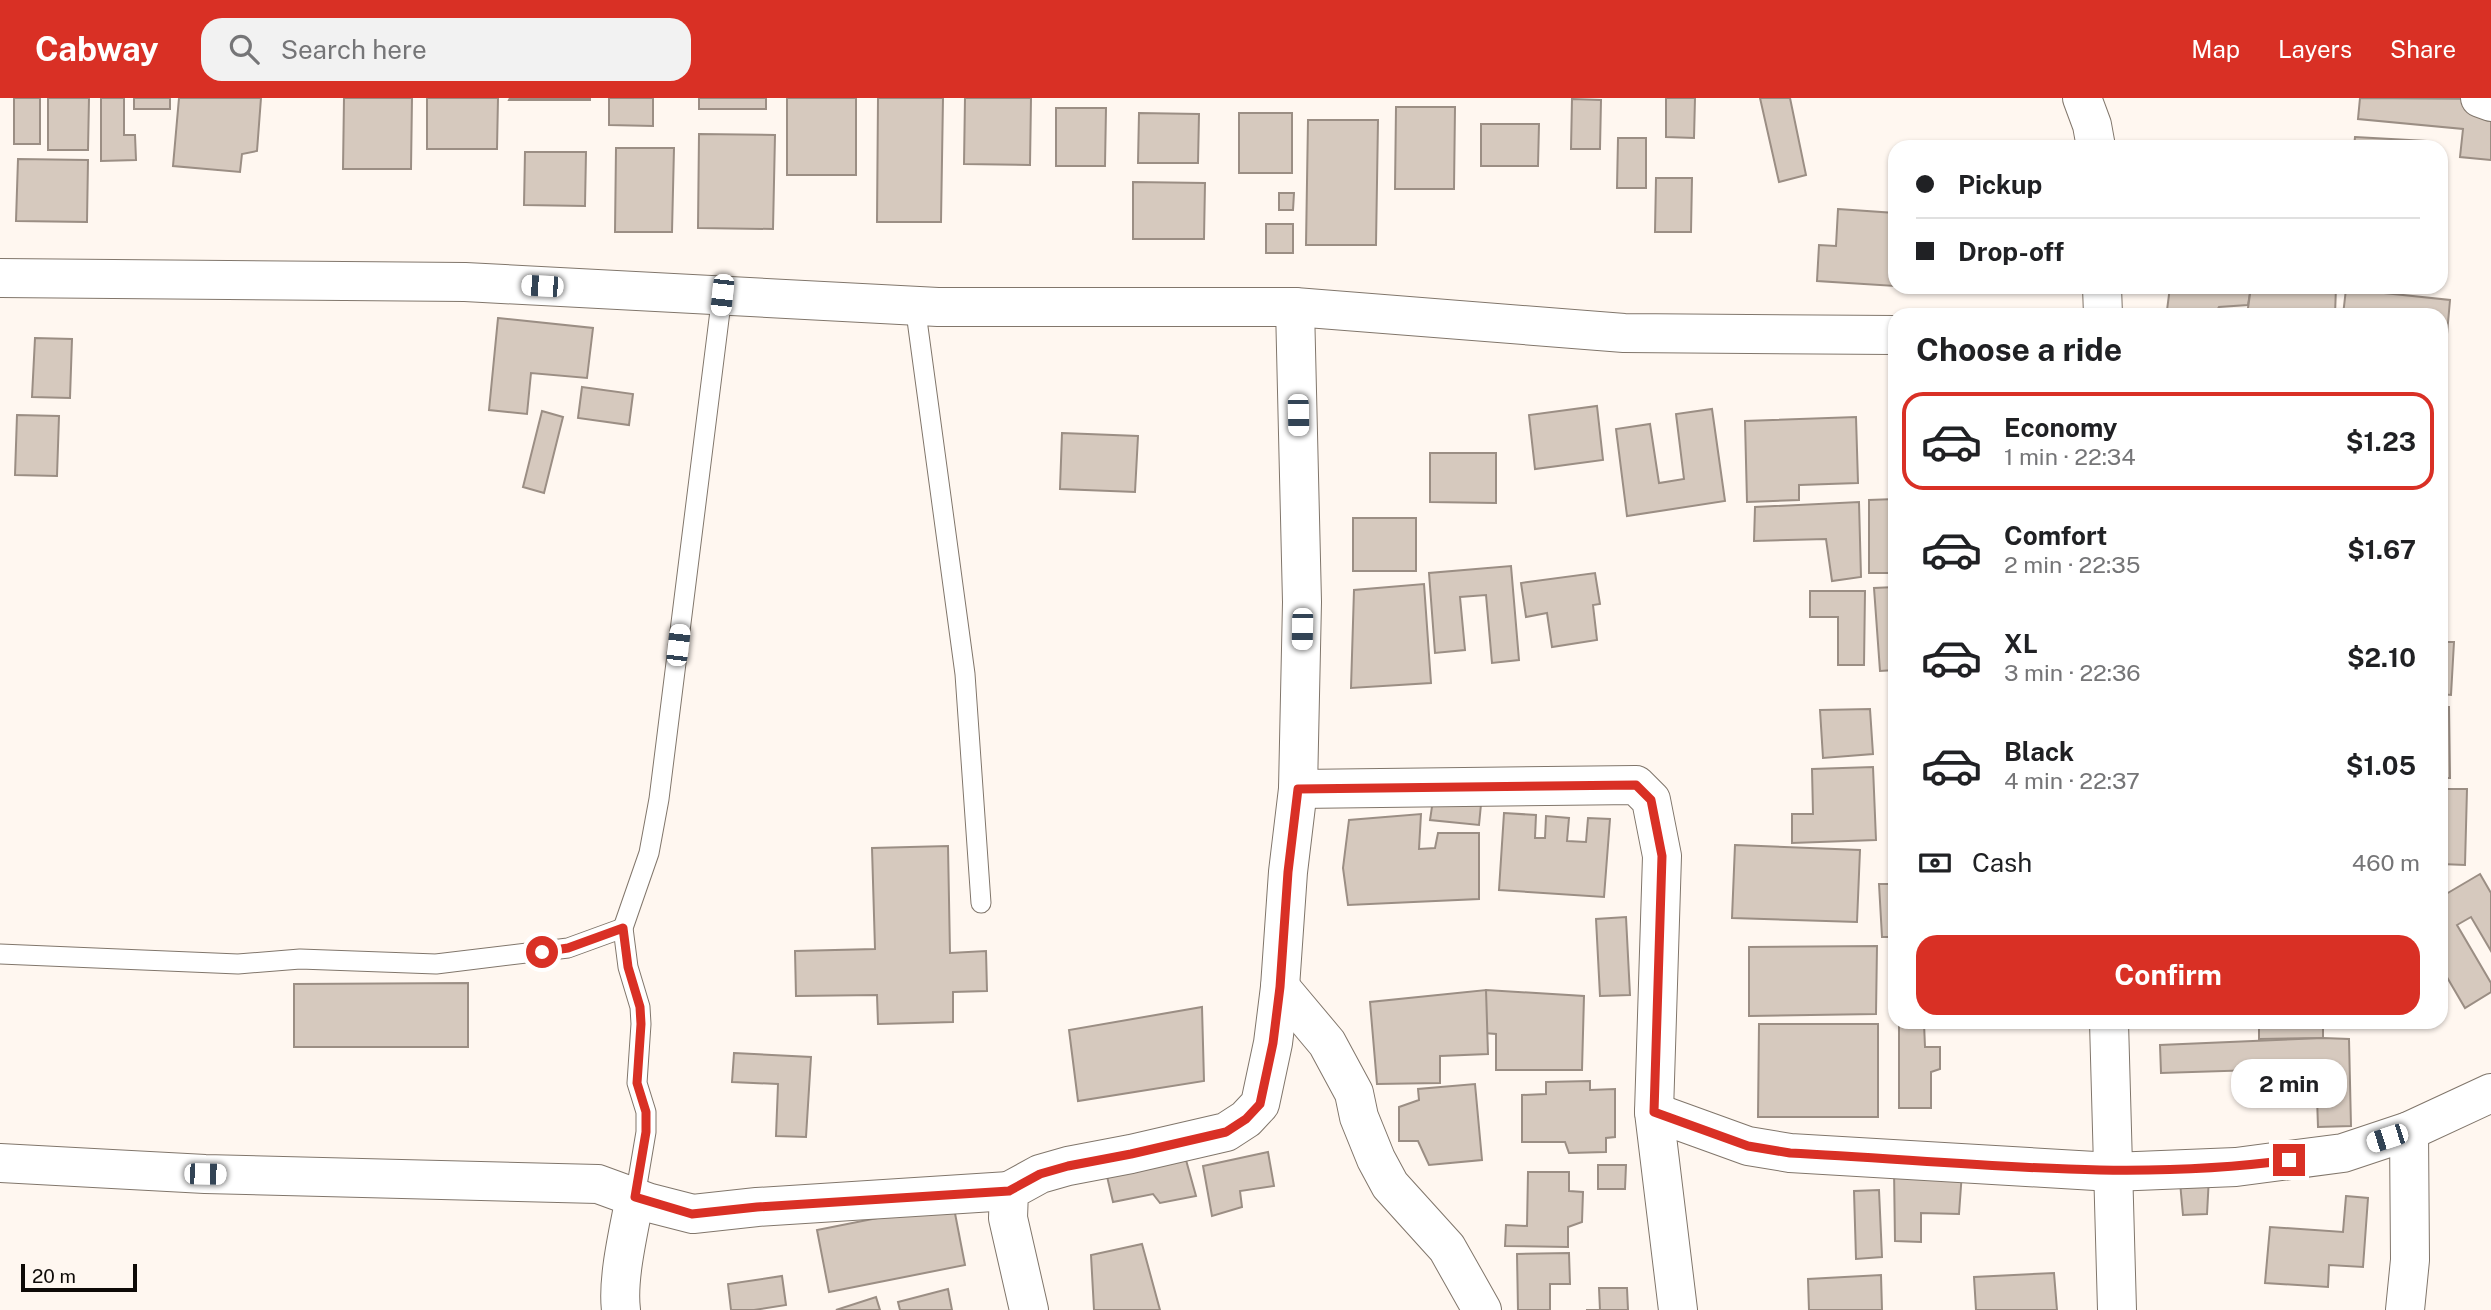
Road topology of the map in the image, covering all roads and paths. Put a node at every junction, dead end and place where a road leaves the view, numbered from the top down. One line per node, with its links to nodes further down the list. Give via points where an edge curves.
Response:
1 (2082, 98): 4 (street)
2 (2480, 98): 3 (street)
3 (2491, 102)
4 (2095, 140)
5 (0, 278): 6 (street, via 465,282)
6 (722, 295): 7 (street); 12 (lane, via 659,799 649,853)
7 (915, 305): 8 (street); 11 (lane, via 965,674)
8 (1295, 307): 9 (street, via 1624,334); 10 (street, via 1302,603)
9 (1888, 335)
10 (1298, 789): 14 (street); 17 (street, via 1636,785 1651,800 1662,856)
11 (981, 903)
12 (623, 928): 13 (lane, via 568,948 436,964 300,960 237,964); 22 (lane, via 640,1007 637,1083 646,1112)
13 (0, 954)
14 (1280, 987): 21 (street, via 1260,1104 1246,1119 1226,1132 1058,1168); 25 (street, via 1327,1043 1354,1093 1359,1116 1390,1185 1447,1248)
15 (2109, 1029): 20 (street)
16 (2491, 1093): 18 (street)
17 (1654, 1112): 20 (street, via 1748,1146 1790,1153); 26 (street)
18 (2409, 1130): 20 (street, via 2343,1153 2235,1167); 28 (street, via 2410,1260)
19 (0, 1163): 22 (street, via 205,1174 570,1182 598,1184)
20 (2112, 1172): 27 (street)
21 (1009, 1191): 22 (street, via 692,1214); 24 (street, via 1008,1218)
22 (635, 1197): 23 (street, via 619,1296)
23 (621, 1310)
24 (1029, 1310)
25 (1482, 1310)
26 (1678, 1310)
27 (2117, 1310)
28 (2405, 1310)

